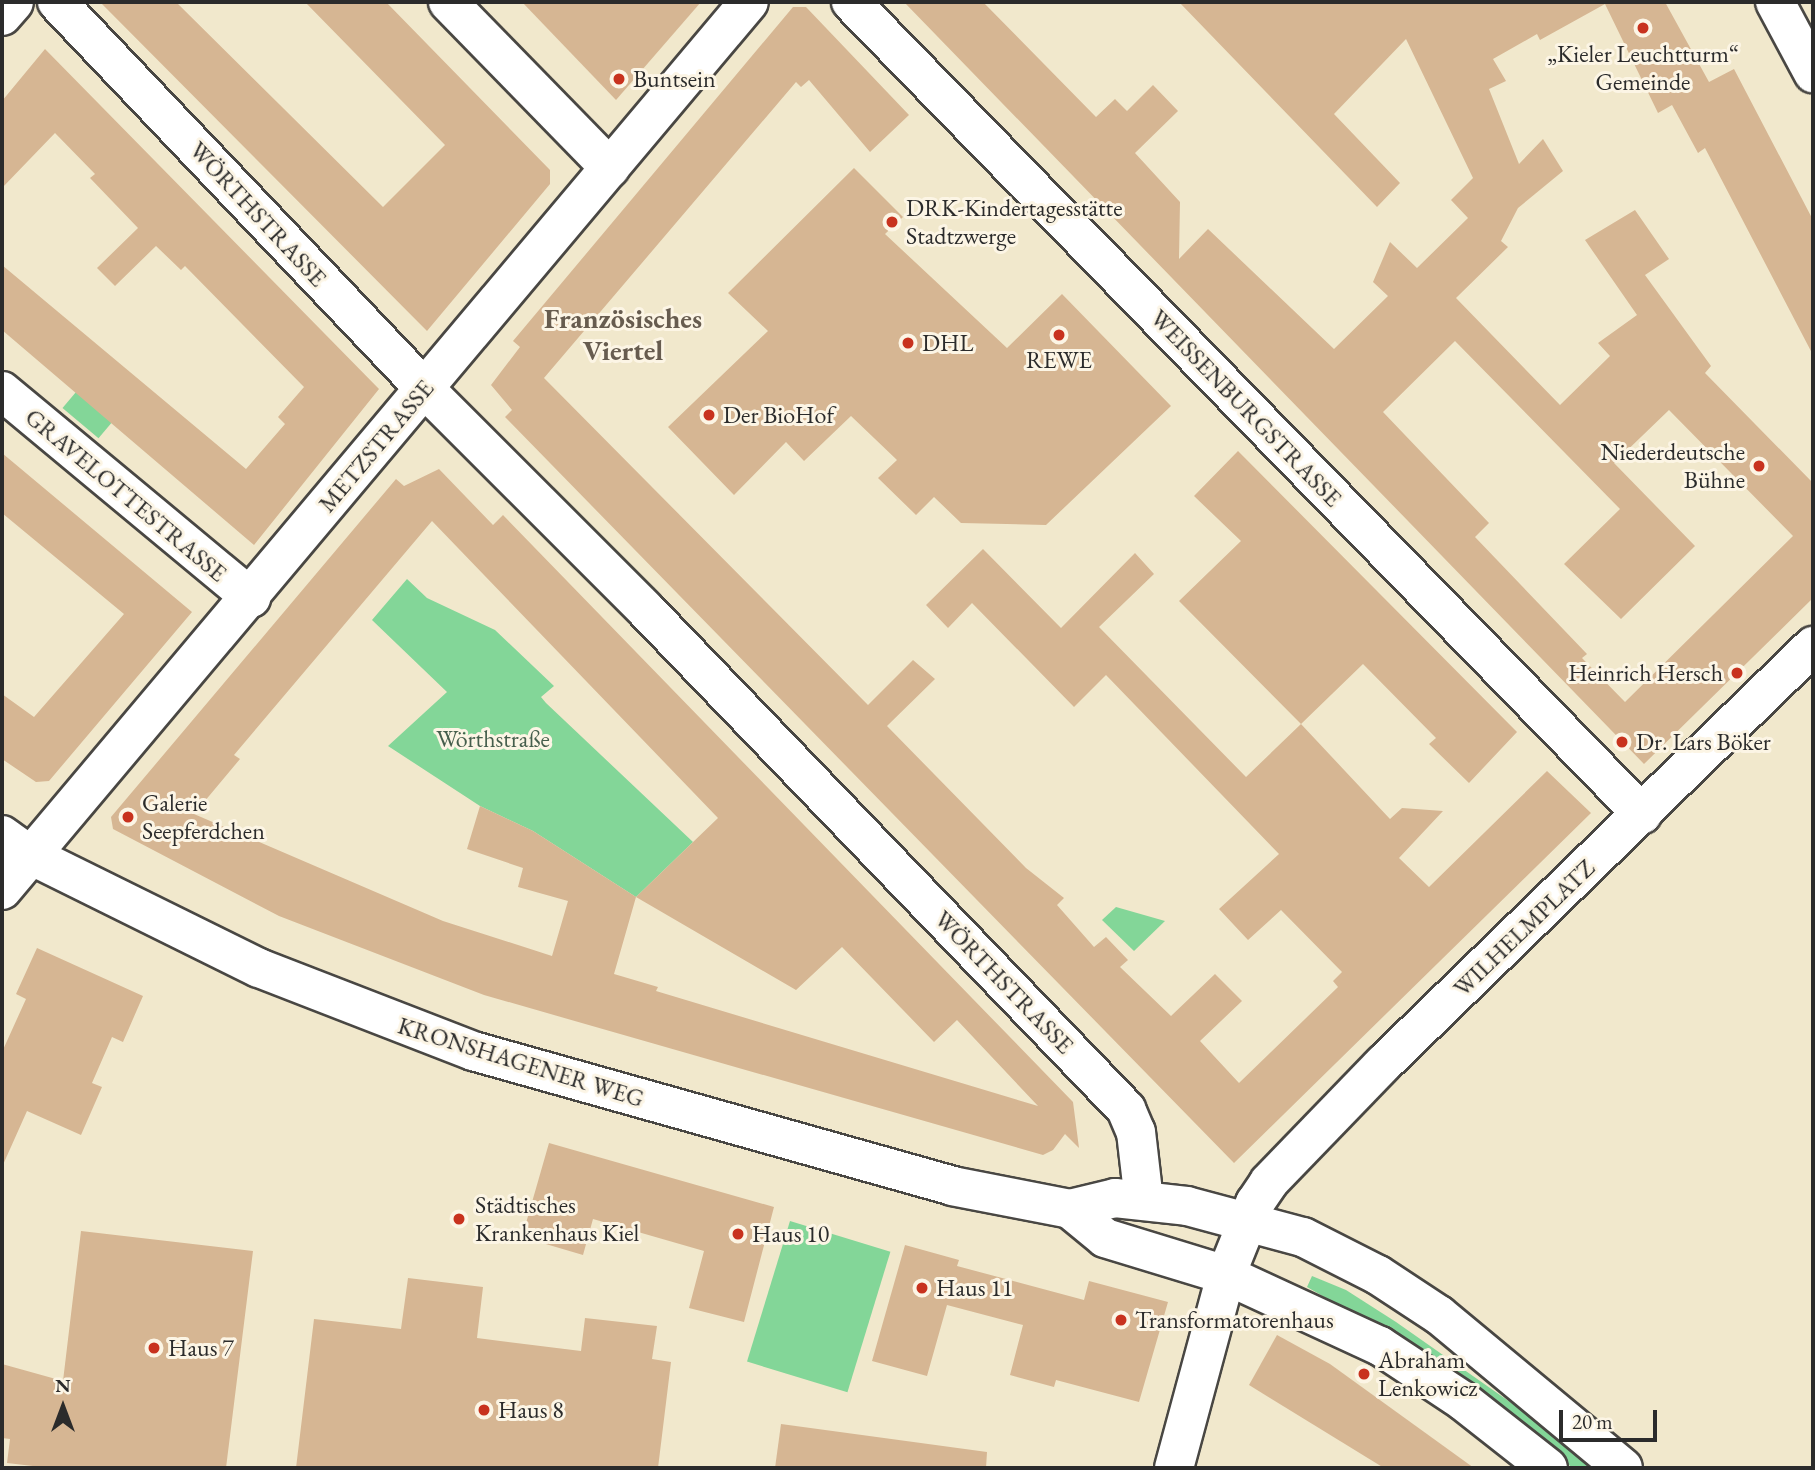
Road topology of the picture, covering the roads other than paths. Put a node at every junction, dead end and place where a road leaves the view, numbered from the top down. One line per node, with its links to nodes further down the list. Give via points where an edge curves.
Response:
1 (14, 2): 7 (street)
2 (57, 2): 10 (street, WÖRTHSTRASSE)
3 (448, 2): 9 (street)
4 (749, 2): 9 (street, METZSTRASSE)
5 (851, 2): 14 (street, WEISSENBURGSTRASSE)
6 (1775, 2): 8 (street)
7 (2, 16)
8 (1813, 73)
9 (610, 168): 10 (street, METZSTRASSE)
10 (424, 388): 12 (street, METZSTRASSE); 17 (street, WÖRTHSTRASSE, via 643,607 1126,1109 1136,1132)
11 (2, 391): 12 (street, GRAVELOTTESTRASSE)
12 (251, 598): 15 (street, METZSTRASSE)
13 (1813, 646): 14 (street, WILHELMPLATZ)
14 (1642, 814): 19 (street, WILHELMPLATZ, via 1286,1161 1255,1203)
15 (16, 845): 16 (street, METZSTRASSE); 18 (street, KRONSHAGENER WEG, via 258,968 473,1051 897,1172)
16 (2, 890)
17 (1144, 1201): 18 (street, KRONSHAGENER WEG, via 1115,1198); 19 (street, KRONSHAGENER WEG)
18 (1070, 1209): 20 (street, KRONSHAGENER WEG, via 1105,1238)
19 (1248, 1221): 20 (street, WILHELMPLATZ); 23 (street, KRONSHAGENER WEG, via 1303,1237 1407,1292)
20 (1226, 1275): 21 (street, WILHELMPLATZ); 22 (street, KRONSHAGENER WEG, via 1380,1346 1463,1401)
21 (1174, 1468)
22 (1548, 1468)
23 (1623, 1468)

